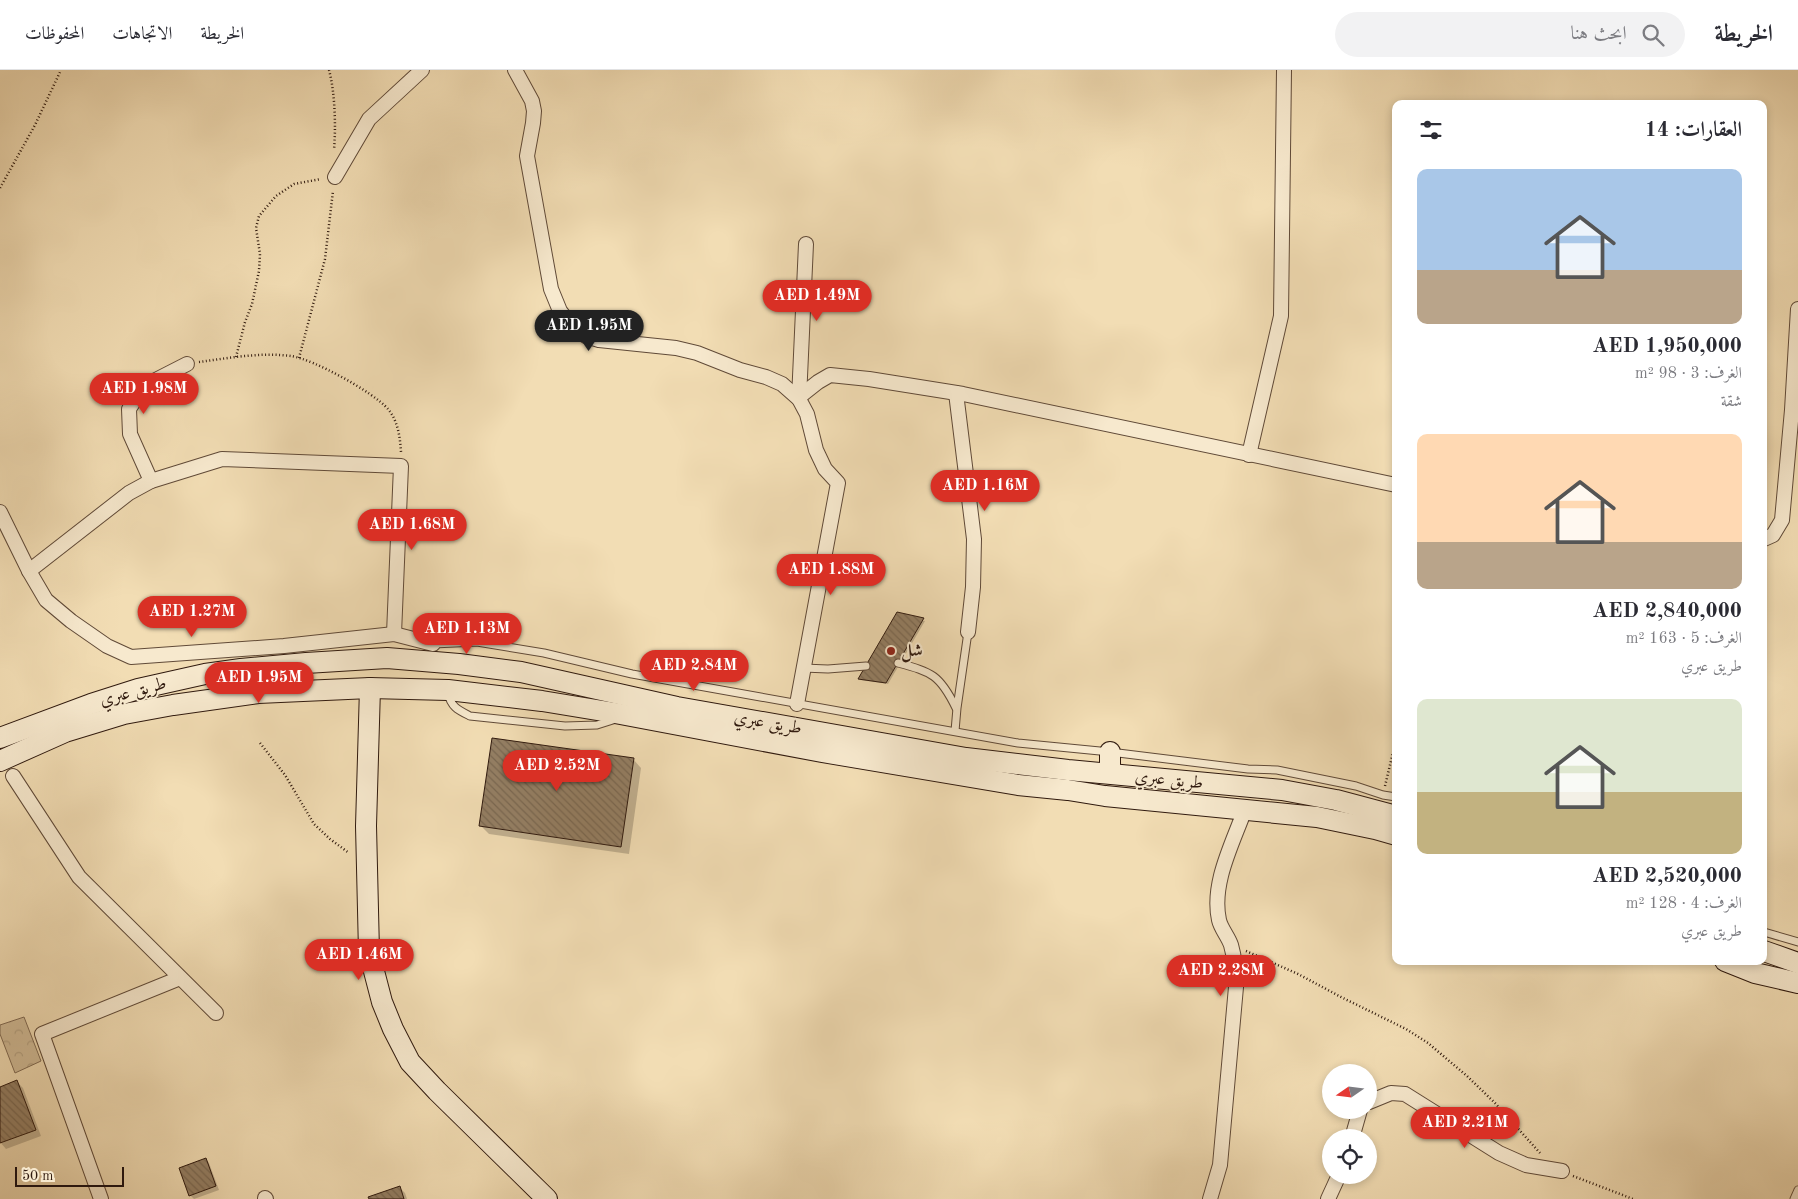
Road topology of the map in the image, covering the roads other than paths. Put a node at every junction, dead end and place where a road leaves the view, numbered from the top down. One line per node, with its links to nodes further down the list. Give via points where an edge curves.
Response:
1 (422, 70): 4 (street, via 369,119)
2 (515, 70): 9 (street, via 534,111 527,156 551,289 560,311 570,324 586,336 599,340 697,353 782,384)
3 (1284, 70): 10 (street, via 1281,316)
4 (335, 177)
5 (806, 244): 9 (street)
6 (1798, 308): 14 (street, via 1782,520 1773,535)
7 (187, 364): 11 (street, via 144,386 129,408 130,434)
8 (956, 393): 9 (street, via 830,375); 10 (street); 16 (street, via 974,539)
9 (799, 398): 22 (street, via 807,414 816,450 825,469 838,483)
10 (1249, 455): 12 (street)
11 (151, 482): 15 (street, via 129,493); 17 (street, via 222,459 401,466)
12 (1392, 484)
13 (0, 512): 15 (street)
14 (1767, 538)
15 (29, 571): 17 (street, via 46,600 107,646 131,657)
16 (968, 632): 28 (lane)
17 (394, 634): 18 (street)
18 (433, 644): 27 (lane, via 478,642)
19 (898, 663): 28 (lane, via 925,670 940,680)
20 (281, 665): 23 (main road, طريق عبري, via 387,658); 26 (main road, via 282,673 273,682); 30 (main road, طريق عبري, via 205,674 138,689)
21 (866, 666): 22 (lane)
22 (803, 668): 27 (street)
23 (521, 672): 25 (main road, via 462,674 452,679); 33 (main road, طريق عبري, via 677,707 966,758)
24 (370, 688): 25 (main road, طريق عبري); 26 (main road, طريق عبري, via 258,693); 51 (main road, via 366,826 369,952 382,1002 410,1062)
25 (448, 690): 35 (main road, طريق عبري, via 628,715 1018,785)
26 (191, 703): 32 (main road, طريق عبري, via 124,714 50,738)
27 (797, 704): 29 (lane)
28 (956, 708): 29 (lane)
29 (955, 731): 31 (lane, via 1018,743)
30 (0, 738)
31 (1110, 752): 33 (main road); 34 (lane, via 1277,770)
32 (7, 769): 43 (street, via 78,877)
33 (1110, 773): 36 (main road, طريق عبري, via 1282,790)
34 (1392, 796)
35 (1245, 809): 37 (main road, طريق عبري, via 1318,817); 52 (street, via 1217,892 1220,921 1231,944 1236,968 1236,986 1220,1165)
36 (1392, 815)
37 (1392, 834)
38 (1767, 933): 39 (lane)
39 (1798, 942)
40 (1767, 952): 41 (main road)
41 (1798, 963)
42 (1735, 965): 44 (main road)
43 (180, 978): 45 (street); 50 (street, via 42,1034)
44 (1798, 983)
45 (216, 1014)
46 (1378, 1098): 47 (street, via 1390,1093 1405,1094 1499,1153 1526,1165)
47 (1562, 1171)
48 (1335, 1184): 53 (street)
49 (1798, 1190): 54 (lane)
50 (101, 1199)
51 (547, 1199)
52 (1210, 1199)
53 (1328, 1199)
54 (1794, 1199)

